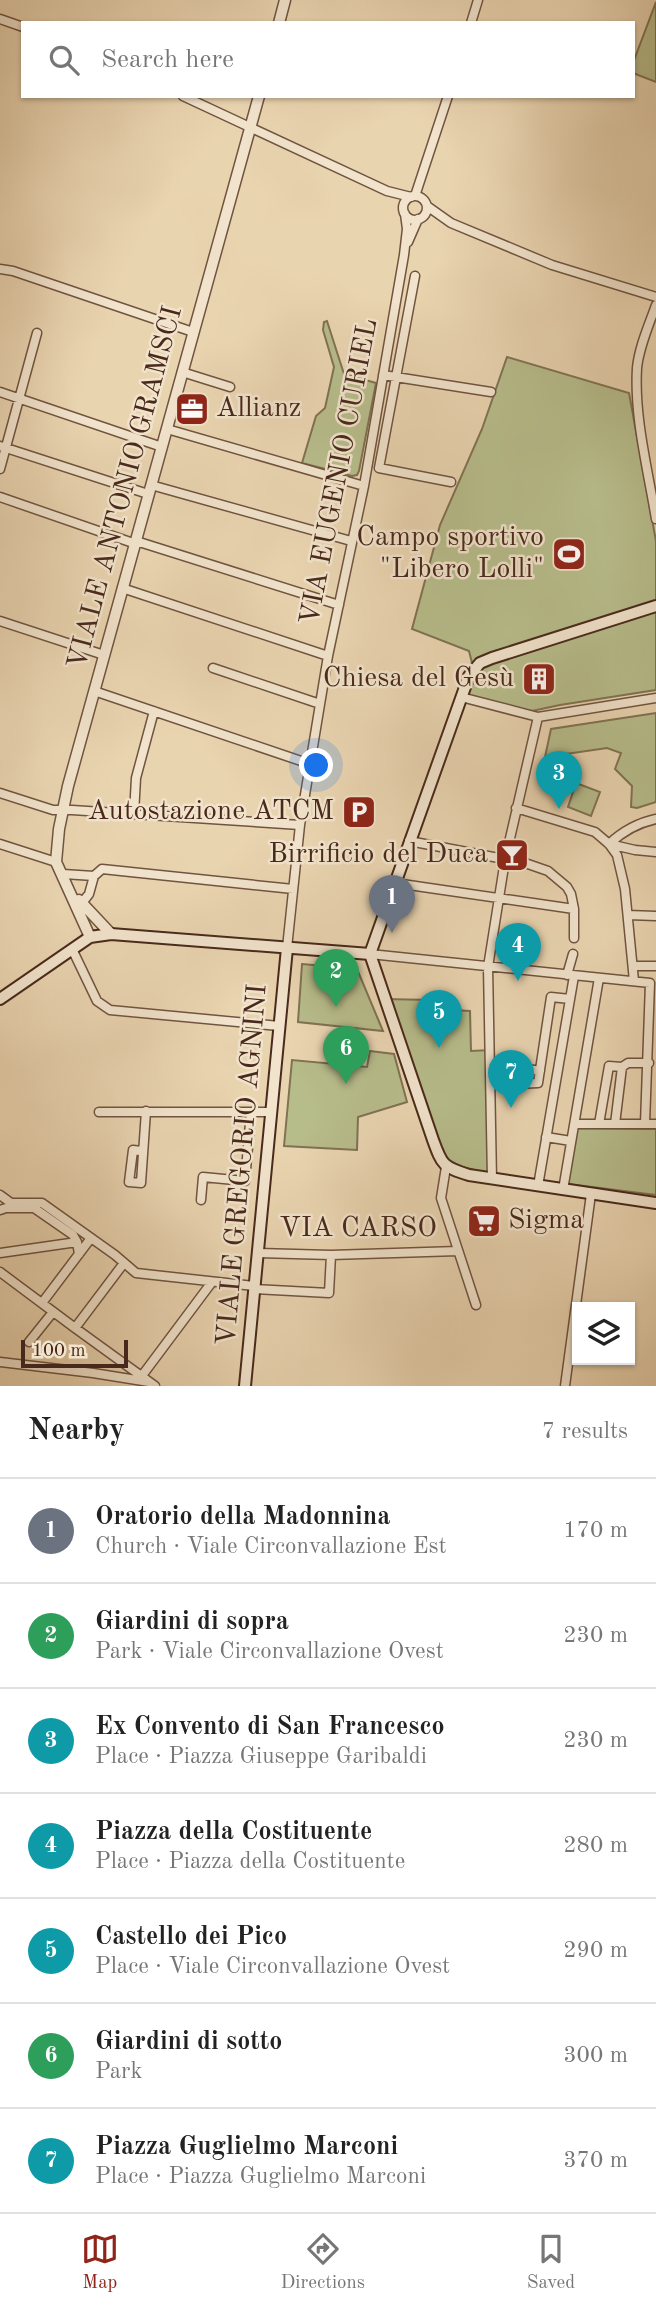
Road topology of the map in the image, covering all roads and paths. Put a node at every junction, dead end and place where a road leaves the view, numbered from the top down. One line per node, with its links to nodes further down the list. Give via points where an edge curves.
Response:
1 (285, 0): 4 (street)
2 (478, 0): 5 (street)
3 (0, 19): 6 (street)
4 (280, 21)
5 (472, 21)
6 (21, 26)
7 (187, 98): 10 (street)
8 (258, 98): 10 (street, VIALE ANTONIO GRAMSCI)
9 (447, 98): 12 (street)
10 (251, 127): 11 (street); 21 (street, VIALE ANTONIO GRAMSCI)
11 (387, 191): 12 (street); 13 (street)
12 (419, 200): 13 (street, via 405,201); 14 (street, via 426,213); 15 (street)
13 (404, 211): 14 (street, via 411,219); 16 (street, VIA EUGENIO CURIEL)
14 (420, 219): 15 (street); 16 (street, VIA EUGENIO CURIEL)
15 (451, 223): 19 (street, via 552,265)
16 (404, 255): 24 (street, VIA EUGENIO CURIEL)
17 (0, 269): 21 (street)
18 (415, 276): 25 (street)
19 (656, 297)
20 (656, 305): 40 (street, via 637,365 637,387)
21 (193, 332): 23 (street, VIALE ANTONIO GRAMSCI)
22 (37, 333): 29 (street)
23 (182, 372): 26 (street); 30 (street, VIALE ANTONIO GRAMSCI)
24 (383, 375): 25 (street); 33 (street, VIA EUGENIO CURIEL)
25 (396, 377): 28 (street); 34 (street)
26 (230, 387)
27 (0, 392): 29 (street)
28 (491, 392)
29 (18, 398): 31 (street); 32 (street)
30 (167, 429): 32 (street, VIALE ANTONIO GRAMSCI); 37 (street)
31 (3, 447): 35 (street); 38 (street)
32 (162, 447): 38 (street, VIALE ANTONIO GRAMSCI)
33 (367, 466): 34 (street); 37 (street, VIA EUGENIO CURIEL)
34 (379, 468): 36 (street)
35 (0, 469)
36 (452, 482)
37 (364, 486): 41 (street, VIA EUGENIO CURIEL)
38 (149, 489): 41 (street); 42 (street, VIALE ANTONIO GRAMSCI)
39 (0, 497): 42 (street)
40 (656, 519)
41 (351, 541): 44 (street, VIA EUGENIO CURIEL)
42 (136, 543): 43 (street, VIALE ANTONIO GRAMSCI); 44 (street)
43 (122, 588): 47 (street, VIALE ANTONIO GRAMSCI); 48 (street)
44 (339, 605): 48 (street, VIA EUGENIO CURIEL)
45 (656, 606): 51 (main road, via 480,663)
46 (0, 621): 47 (street)
47 (104, 655): 50 (street, VIALE ANTONIO GRAMSCI)
48 (328, 656): 53 (street, VIA EUGENIO CURIEL)
49 (213, 668): 53 (street)
50 (94, 691): 54 (street); 59 (street, VIALE ANTONIO GRAMSCI)
51 (461, 697): 55 (street); 63 (main road)
52 (656, 698): 55 (street)
53 (320, 704): 56 (street, VIA EUGENIO CURIEL)
54 (154, 711): 56 (street); 60 (street, via 136,778)
55 (538, 717): 58 (street)
56 (310, 764): 62 (street, VIA EUGENIO CURIEL)
57 (0, 793): 59 (street)
58 (516, 808): 65 (street, via 595,832); 67 (street)
59 (63, 809): 60 (street); 68 (street, VIALE ANTONIO GRAMSCI)
60 (134, 814): 62 (street)
61 (656, 819): 65 (street, via 624,831)
62 (300, 825): 72 (street, VIA EUGENIO CURIEL)
63 (410, 841): 67 (street); 71 (main road)
64 (0, 844): 68 (street)
65 (609, 844): 66 (street); 77 (street, via 617,855)
66 (656, 852)
67 (505, 860): 74 (street); 76 (street, via 548,871 567,887)
68 (56, 862): 69 (street)
69 (62, 874): 70 (street); 73 (street)
70 (94, 876): 72 (street, via 102,869); 75 (street)
71 (395, 883): 74 (street); 84 (main road)
72 (293, 889): 82 (street, VIA EUGENIO CURIEL)
73 (72, 892): 75 (street); 80 (street)
74 (498, 898): 76 (street); 88 (street)
75 (82, 903): 79 (street)
76 (574, 909): 81 (street)
77 (628, 915): 78 (street); 86 (street)
78 (656, 916)
79 (111, 933): 80 (main road); 82 (main road)
80 (90, 937): 83 (main road)
81 (575, 938)
82 (286, 948): 84 (main road); 95 (main road, VIALE GREGORIO AGNINI)
83 (73, 951): 92 (main road); 95 (street, via 97,1001 110,1010)
84 (370, 954): 88 (street); 113 (main road)
85 (573, 954): 89 (street)
86 (634, 966): 87 (street); 91 (street)
87 (656, 966)
88 (488, 967): 89 (street); 97 (street)
89 (571, 975): 90 (street); 93 (street)
90 (599, 978): 91 (street); 105 (street)
91 (634, 981): 94 (street, via 650,983)
92 (0, 999)
93 (570, 999): 99 (street, via 551,997); 110 (street)
94 (653, 999): 96 (street)
95 (279, 1026): 104 (main road, VIALE GREGORIO AGNINI)
96 (651, 1058): 98 (street); 108 (street)
97 (490, 1063): 99 (street); 100 (street)
98 (622, 1067): 106 (street, via 609,1066); 107 (street)
99 (540, 1071): 100 (street, via 538,1083)
100 (491, 1082): 114 (street)
101 (146, 1111): 102 (street); 103 (street); 112 (street)
102 (99, 1112)
103 (251, 1112): 104 (street); 119 (street, via 245,1181 203,1177)
104 (271, 1112): 126 (main road, VIALE GREGORIO AGNINI)
105 (575, 1124): 106 (street); 111 (street)
106 (599, 1124): 107 (street)
107 (615, 1124): 108 (street)
108 (645, 1124): 109 (street)
109 (656, 1124)
110 (546, 1137): 111 (street); 115 (street)
111 (571, 1141): 116 (street)
112 (142, 1151)
113 (446, 1167): 114 (main road); 124 (street, via 441,1198)
114 (492, 1179): 115 (main road)
115 (538, 1186): 116 (main road)
116 (563, 1190): 117 (main road)
117 (591, 1194): 120 (main road); 141 (street)
118 (0, 1195): 122 (street, via 11,1203 42,1203)
119 (201, 1200)
120 (656, 1203)
121 (0, 1210): 123 (street, via 34,1208 74,1235)
122 (91, 1238): 127 (street); 129 (street)
123 (77, 1242): 125 (street); 127 (street)
124 (458, 1251): 128 (street, VIA CARSO); 134 (street)
125 (0, 1253)
126 (258, 1253): 128 (street, VIA CARSO); 132 (main road, VIALE GREGORIO AGNINI)
127 (79, 1254): 133 (street)
128 (331, 1255): 132 (street, via 329,1293)
129 (124, 1263): 131 (street, via 136,1273); 136 (street)
130 (0, 1272): 133 (street)
131 (212, 1282): 132 (street); 139 (street)
132 (254, 1287): 140 (main road, VIALE GREGORIO AGNINI)
133 (41, 1303): 135 (street)
134 (476, 1305)
135 (53, 1312): 136 (street); 137 (street)
136 (75, 1328): 139 (street)
137 (29, 1342)
138 (0, 1362): 139 (street)
139 (148, 1382)
140 (245, 1386)
141 (565, 1386)

